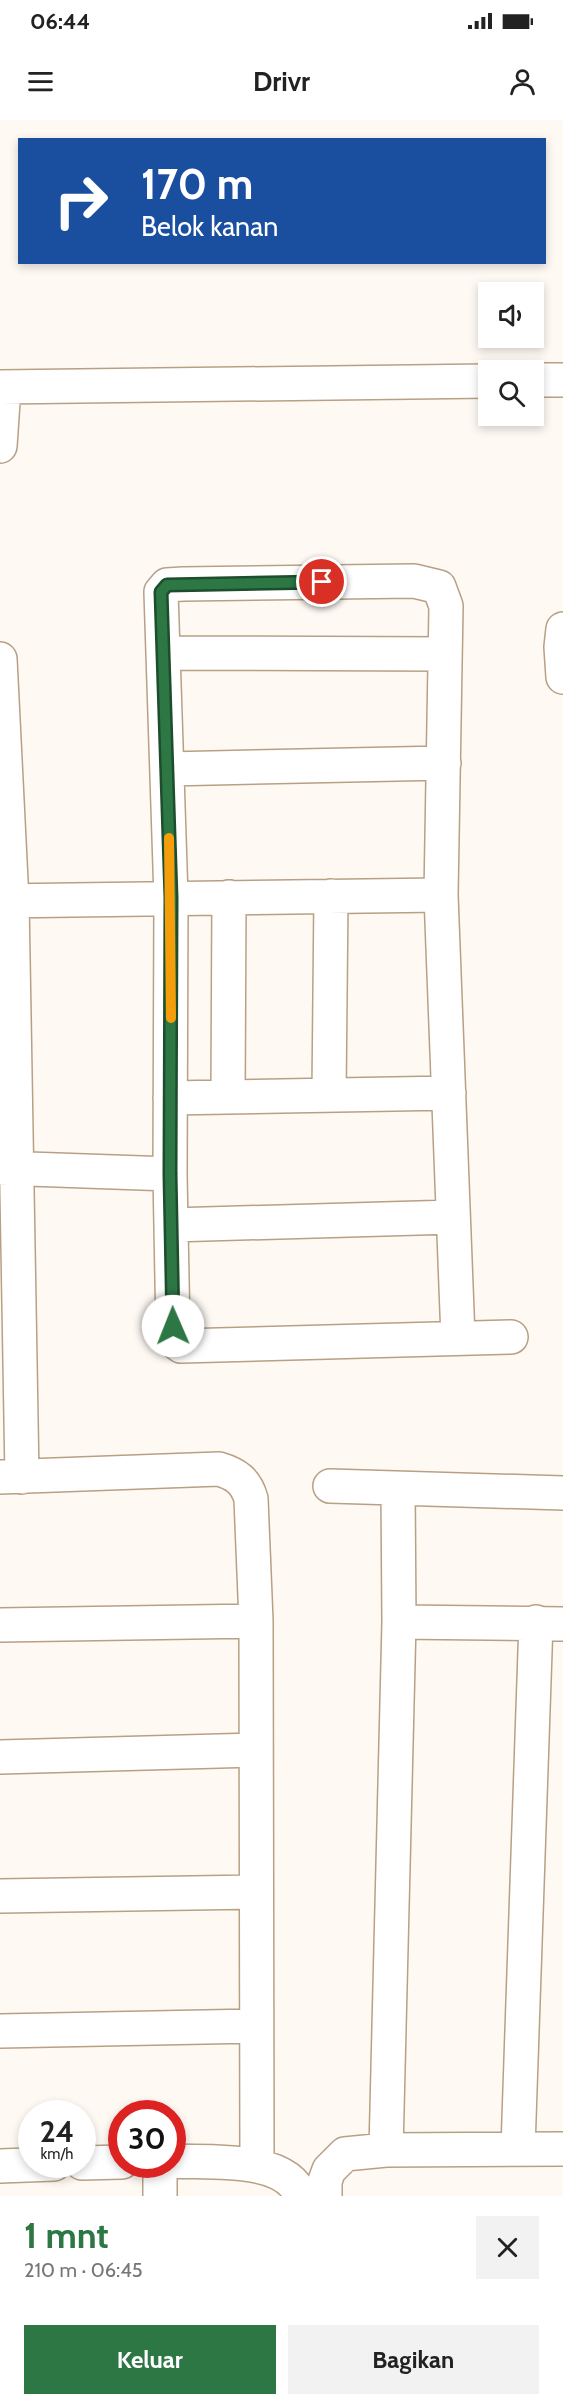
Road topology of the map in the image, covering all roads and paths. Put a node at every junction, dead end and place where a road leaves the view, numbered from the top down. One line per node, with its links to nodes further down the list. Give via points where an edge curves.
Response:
1 (544, 380): 2 (street)
2 (563, 380)
3 (478, 381): 4 (street)
4 (2, 387): 5 (street)
5 (0, 446)
6 (563, 629): 10 (street)
7 (163, 652): 8 (street); 8 (street, via 161,592 167,585 414,581 439,587 446,606); 12 (street)
8 (445, 654): 11 (street)
9 (0, 659): 17 (street)
10 (563, 677)
11 (444, 763): 12 (street); 13 (street)
12 (167, 769): 16 (street)
13 (441, 894): 14 (street); 18 (street)
14 (331, 896): 15 (street); 19 (street)
15 (229, 897): 16 (street); 20 (street)
16 (171, 898): 17 (street); 21 (street)
17 (6, 901): 22 (street)
18 (449, 1094): 19 (street); 24 (street)
19 (329, 1095): 20 (street)
20 (228, 1097): 21 (street)
21 (170, 1098): 23 (street)
22 (8, 1167): 23 (street); 28 (street)
23 (170, 1174): 25 (street)
24 (453, 1217): 25 (street); 27 (street)
25 (171, 1225): 27 (street, via 173,1332 181,1346)
26 (511, 1337): 27 (street)
27 (459, 1338)
28 (11, 1477): 32 (street, via 219,1469 231,1473 248,1488 251,1499)
29 (330, 1486): 30 (street)
30 (398, 1489): 31 (street); 33 (street)
31 (563, 1493)
32 (256, 1621): 35 (street); 36 (street)
33 (399, 1623): 34 (street); 44 (street)
34 (550, 1623): 42 (street)
35 (0, 1625)
36 (256, 1750): 37 (street); 38 (street)
37 (0, 1757)
38 (256, 1892): 39 (street); 40 (street)
39 (0, 1896)
40 (256, 2026): 41 (street); 47 (street)
41 (0, 2031)
42 (518, 2148): 43 (street); 44 (street)
43 (563, 2149)
44 (386, 2150): 52 (street, via 345,2154 329,2170)
45 (186, 2162): 47 (street)
46 (18, 2165): 48 (street)
47 (257, 2165): 51 (street, via 278,2171)
48 (0, 2166)
49 (159, 2178): 50 (street)
50 (160, 2196)
51 (301, 2196)
52 (326, 2196)

